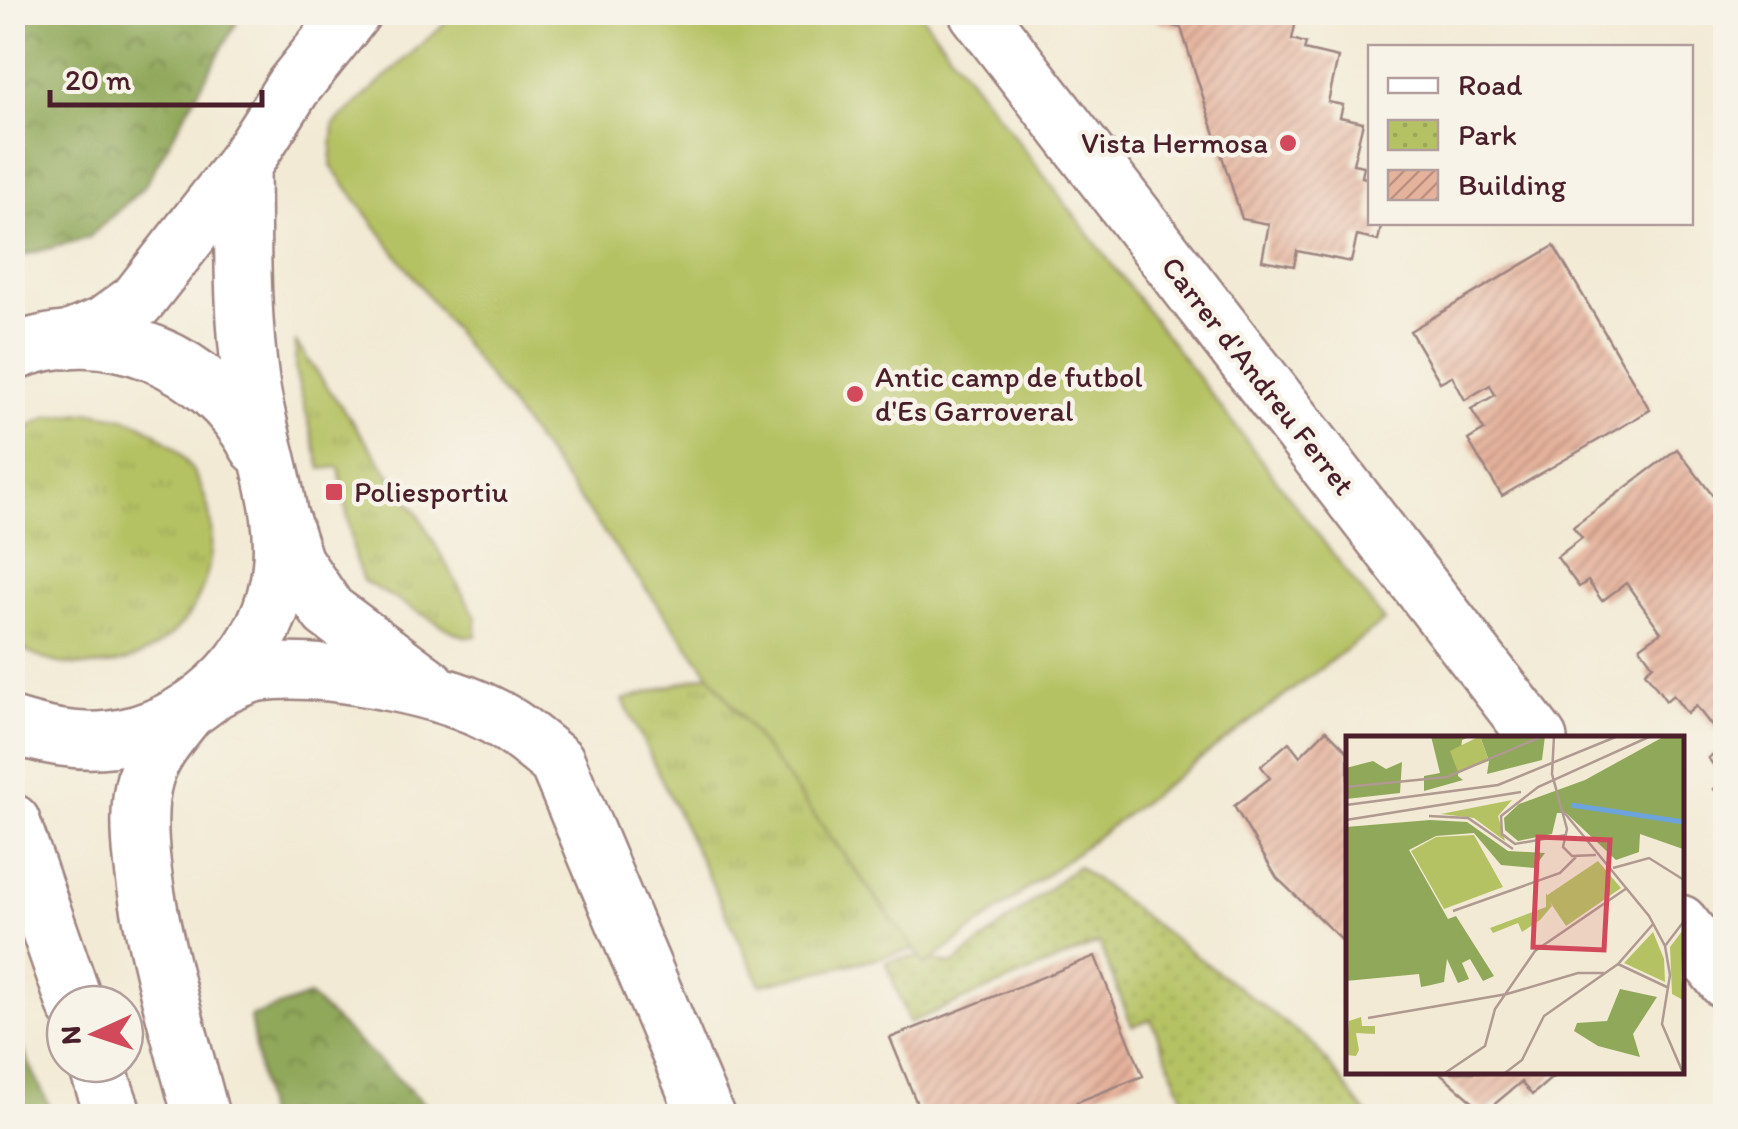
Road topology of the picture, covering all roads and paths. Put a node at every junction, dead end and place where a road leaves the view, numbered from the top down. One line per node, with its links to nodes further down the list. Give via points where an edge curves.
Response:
1 (352, 12): 3 (main road)
2 (977, 12): 11 (main road, Carrer d'Andreu Ferret)
3 (242, 167): 4 (main road, via 136,301 104,325); 6 (main road, via 244,326)
4 (65, 340): 5 (main road); 6 (main road, via 104,340 164,356 230,404)
5 (12, 354)
6 (267, 463): 7 (main road)
7 (282, 522): 8 (main road, via 295,562 328,611); 9 (main road, via 278,583 265,622 246,655)
8 (444, 696): 9 (main road, via 329,671 257,673); 19 (main road, via 487,712 557,762)
9 (201, 702): 10 (main road, via 145,731 109,740 53,739); 18 (main road, via 162,742 145,777 140,810 149,905)
10 (12, 726)
11 (1536, 736)
12 (12, 822): 15 (main road)
13 (1683, 927): 14 (main road)
14 (1726, 981)
15 (68, 984)
16 (103, 1084): 17 (main road)
17 (114, 1116)
18 (201, 1116)
19 (706, 1116)

